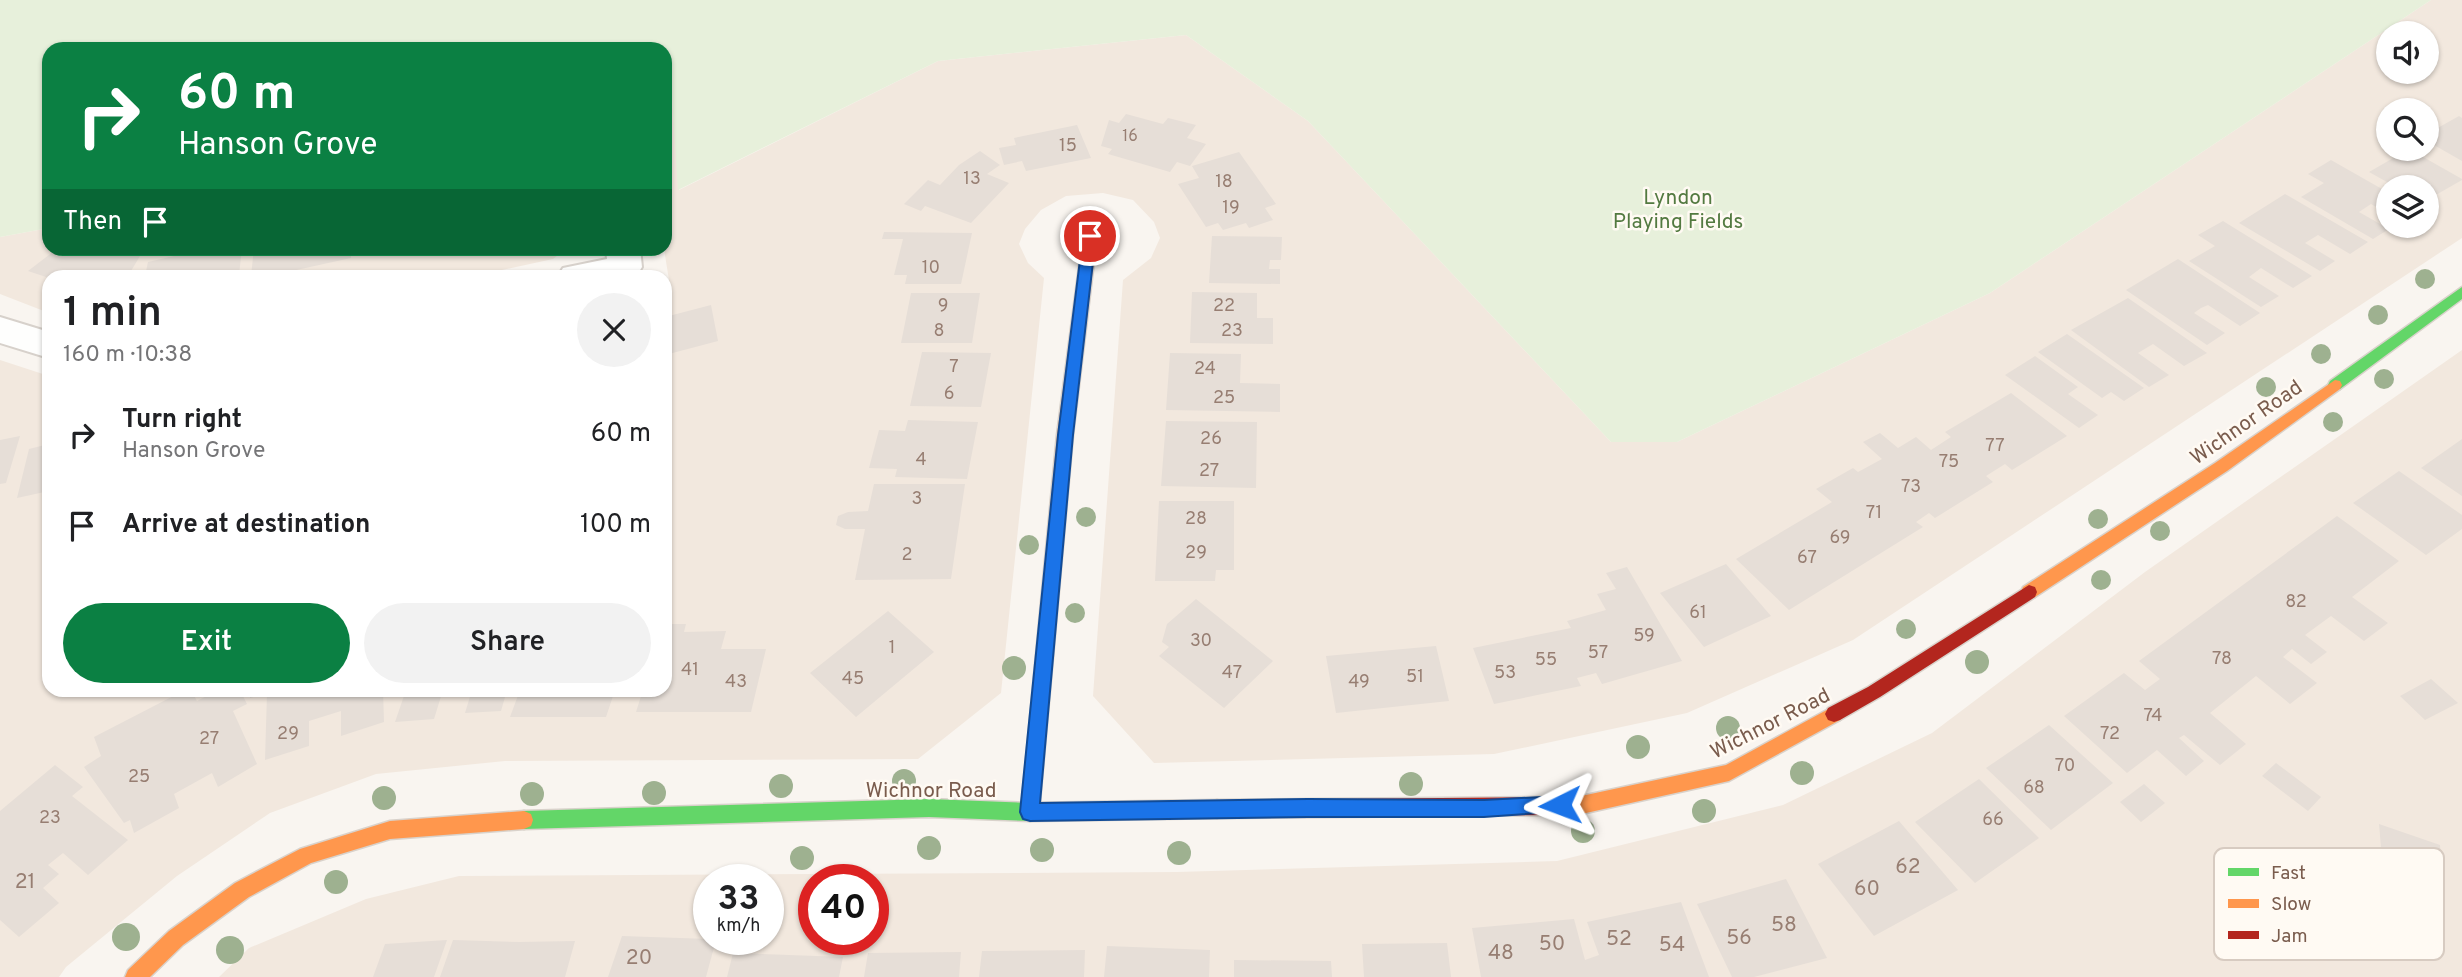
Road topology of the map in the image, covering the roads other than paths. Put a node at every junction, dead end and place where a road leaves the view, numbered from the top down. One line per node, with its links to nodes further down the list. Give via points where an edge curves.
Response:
1 (1090, 236): 7 (street, via 1065,435)
2 (624, 256): 3 (street, via 625,267)
3 (608, 270)
4 (2462, 292): 7 (street, Wichnor Road, via 2221,467 1874,692 1729,773 1586,804)
5 (0, 330): 6 (street)
6 (42, 343)
7 (1030, 812): 8 (street, Wichnor Road, via 915,809 490,821 390,830 307,855 242,890 176,938)
8 (135, 977)

